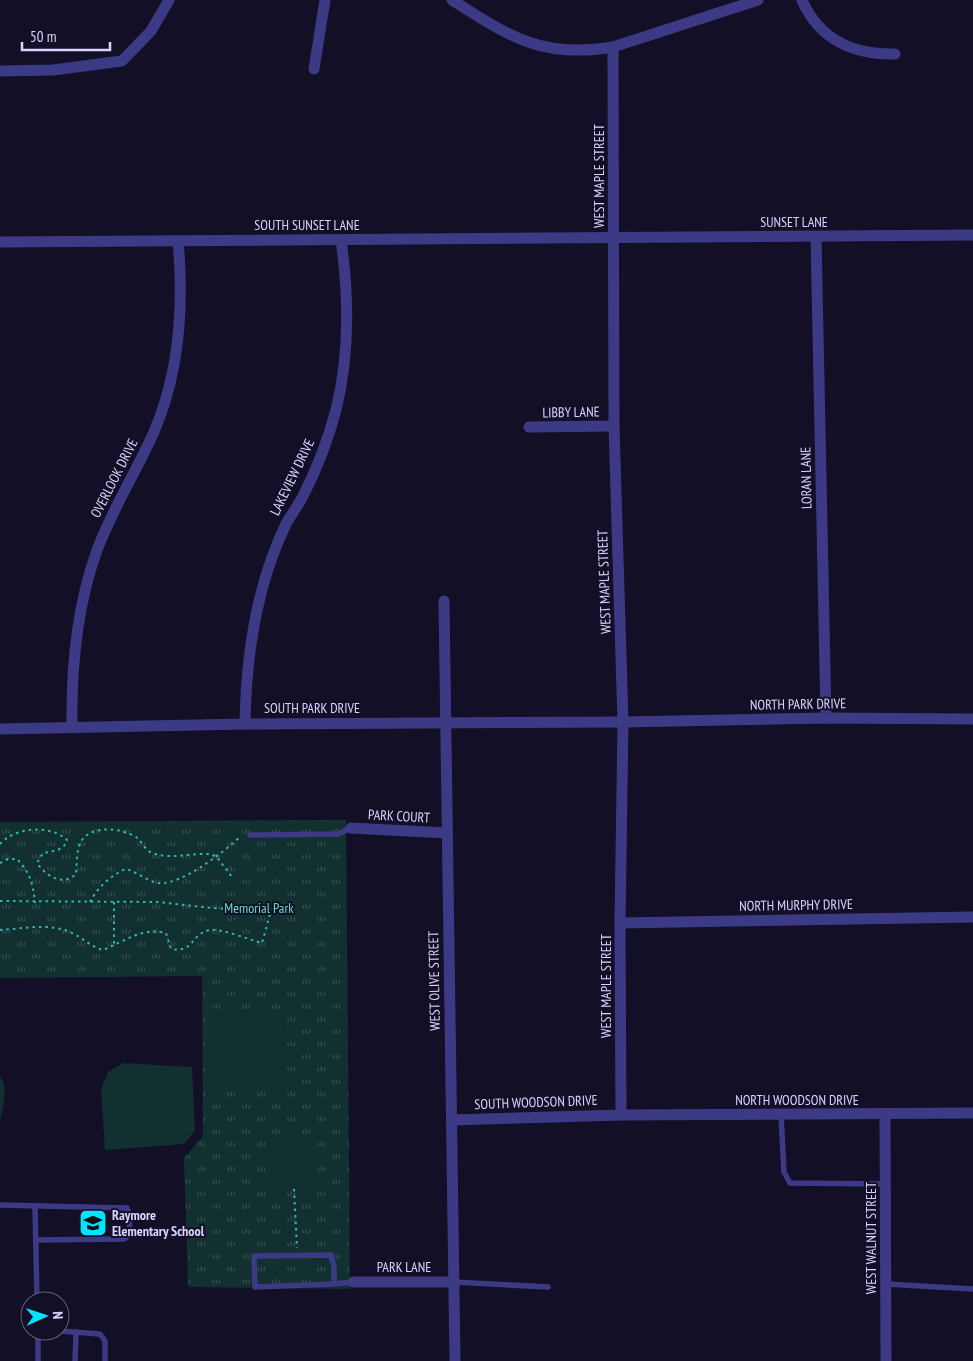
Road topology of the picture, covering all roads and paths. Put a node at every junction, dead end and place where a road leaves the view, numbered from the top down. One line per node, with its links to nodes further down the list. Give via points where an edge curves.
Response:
1 (169, 0): 9 (street, via 151,32 122,61 54,70)
2 (325, 0): 8 (street)
3 (452, 0): 6 (street, via 486,23 528,43 569,51)
4 (758, 0): 6 (street)
5 (802, 0): 7 (street, via 817,24 842,45 876,54)
6 (614, 47): 11 (street, WEST MAPLE STREET)
7 (895, 54)
8 (314, 69)
9 (0, 71)
10 (973, 235): 12 (street, SUNSET LANE)
11 (615, 236): 12 (street, SUNSET LANE); 13 (street, SOUTH SUNSET LANE); 16 (street, WEST MAPLE STREET)
12 (816, 237): 19 (street, LORAN LANE)
13 (341, 240): 14 (street, SOUTH SUNSET LANE); 23 (street, LAKEVIEW DRIVE, via 348,308 343,376 326,442 310,482 286,525 261,592 249,655)
14 (178, 241): 15 (street, SOUTH SUNSET LANE); 24 (street, OVERLOOK DRIVE, via 181,304 173,372 154,432 107,524 87,584 74,653)
15 (0, 242)
16 (614, 426): 17 (street, LIBBY LANE); 22 (street, WEST MAPLE STREET)
17 (529, 427)
18 (444, 601): 21 (street, WEST OLIVE STREET)
19 (826, 718): 20 (street, NORTH PARK DRIVE); 22 (street, NORTH PARK DRIVE)
20 (973, 719)
21 (445, 722): 22 (street, SOUTH PARK DRIVE); 23 (street, SOUTH PARK DRIVE); 27 (street, WEST OLIVE STREET)
22 (623, 722): 38 (street, WEST MAPLE STREET)
23 (245, 724): 24 (street, SOUTH PARK DRIVE)
24 (72, 728): 25 (street, SOUTH PARK DRIVE)
25 (0, 729)
26 (351, 828): 27 (street, PARK COURT); 28 (lane, via 338,834)
27 (447, 833): 45 (street, WEST OLIVE STREET)
28 (250, 835): 30 (path, via 246,831)
29 (0, 844): 30 (path, via 17,832 51,830 61,834 67,840 65,846 43,853 37,863 57,880 72,878 76,874 79,845 90,832 97,830 125,832 154,854)
30 (216, 856): 32 (path); 35 (path, via 182,877 164,883 126,869 116,873 94,893)
31 (0, 864): 34 (path, via 17,858 32,882)
32 (232, 877)
33 (0, 901): 34 (path)
34 (35, 902): 35 (path)
35 (90, 902): 36 (path)
36 (114, 902): 40 (path); 40 (path, via 269,910 270,914 262,943 212,929 198,934 190,947 180,950 171,949 166,933 156,930 142,931)
37 (973, 916): 38 (street, NORTH MURPHY DRIVE)
38 (620, 923): 42 (street, WEST MAPLE STREET)
39 (0, 930): 40 (path, via 44,927 69,931 103,950)
40 (114, 945)
41 (973, 1113): 44 (street, NORTH WOODSON DRIVE)
42 (621, 1115): 43 (street, NORTH WOODSON DRIVE); 45 (street, SOUTH WOODSON DRIVE)
43 (781, 1115): 44 (street, NORTH WOODSON DRIVE); 46 (lane, via 784,1172 790,1183)
44 (885, 1115): 46 (street, WEST WALNUT STREET)
45 (452, 1120): 53 (street, WEST OLIVE STREET)
46 (885, 1184): 55 (street, WEST WALNUT STREET)
47 (294, 1189): 51 (path)
48 (0, 1205): 49 (lane)
49 (36, 1206): 50 (lane); 50 (lane, via 127,1208 130,1215 129,1235 124,1240)
50 (36, 1240): 58 (lane)
51 (297, 1256): 54 (lane, via 330,1255); 54 (lane, via 254,1256 255,1287)
52 (354, 1282): 53 (street, PARK LANE); 54 (lane)
53 (454, 1282): 56 (lane); 65 (street, WEST OLIVE STREET)
54 (334, 1284)
55 (886, 1284): 57 (lane); 66 (street, WEST WALNUT STREET)
56 (548, 1287)
57 (973, 1289)
58 (37, 1291)
59 (70, 1332): 60 (lane)
60 (76, 1332): 63 (lane); 64 (lane, via 100,1334 105,1341)
61 (38, 1341): 62 (lane)
62 (38, 1361)
63 (75, 1361)
64 (105, 1361)
65 (455, 1361)
66 (886, 1361)

